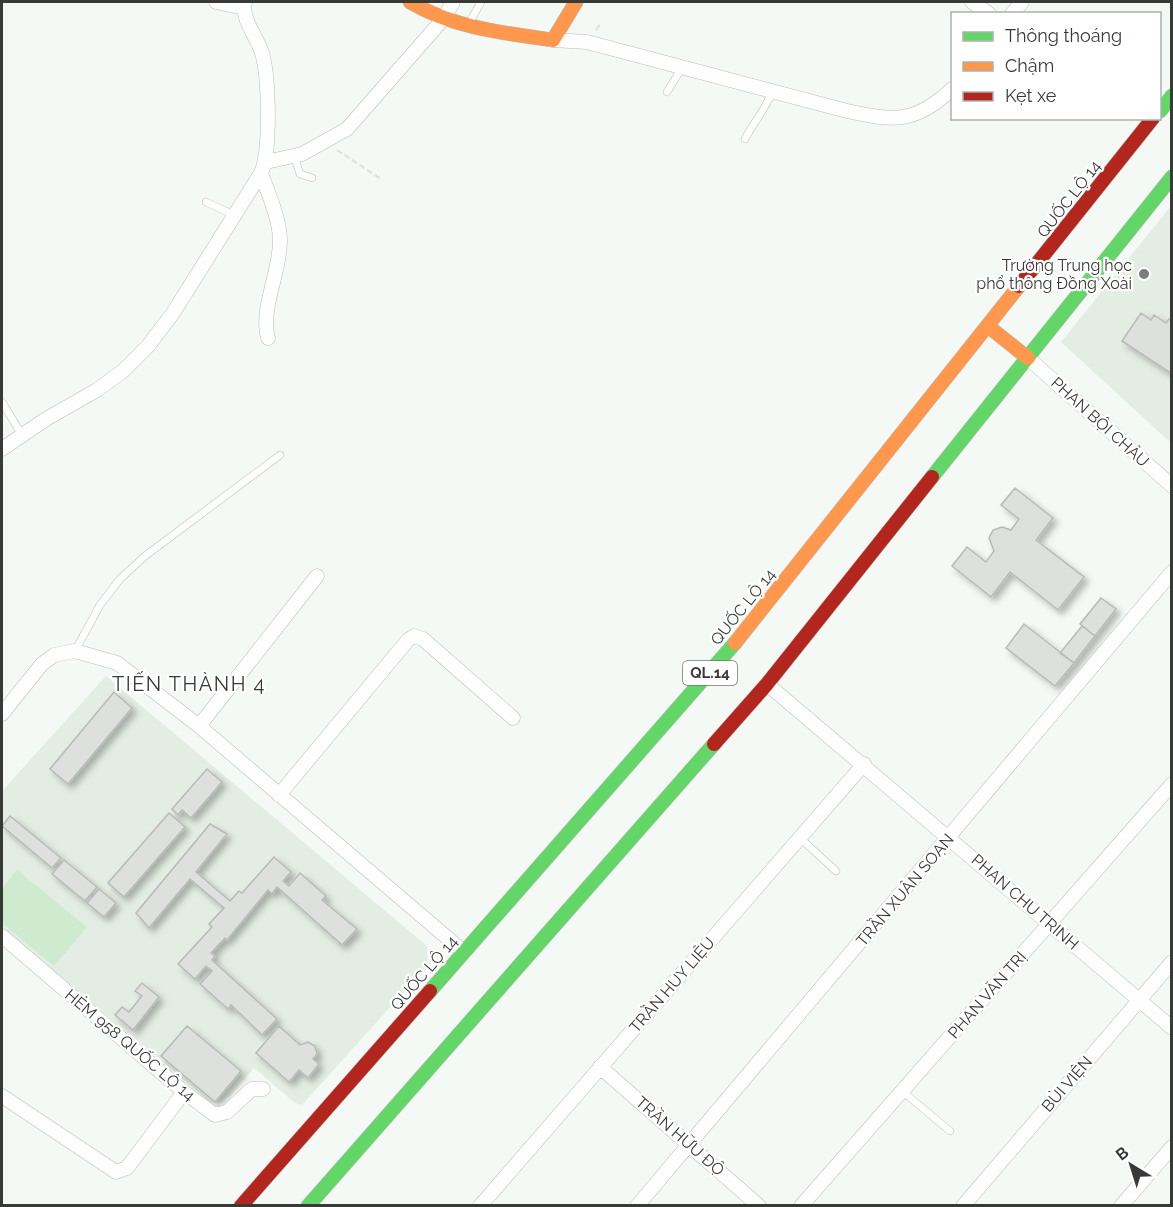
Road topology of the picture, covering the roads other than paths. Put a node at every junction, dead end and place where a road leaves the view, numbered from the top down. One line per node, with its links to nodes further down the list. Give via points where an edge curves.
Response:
1 (216, 2): 7 (street)
2 (410, 2): 9 (main road)
3 (453, 2): 9 (street)
4 (481, 2): 10 (lane)
5 (576, 2): 11 (main road)
6 (972, 2): 8 (street)
7 (244, 5): 21 (street, via 263,56 268,141)
8 (986, 12)
9 (444, 18): 10 (main road); 20 (street, via 347,129)
10 (468, 25): 11 (main road)
11 (553, 40): 12 (street, via 587,42)
12 (683, 66): 14 (street); 15 (lane)
13 (951, 89): 14 (street, via 923,111 889,120)
14 (772, 91): 19 (lane, via 765,111 755,119)
15 (667, 92)
16 (1172, 96): 17 (main road)
17 (1161, 110)
18 (1152, 120): 26 (main road, QUỐC LỘ 14 / QL.14)
19 (745, 139)
20 (294, 156): 21 (street); 23 (lane, via 300,174)
21 (264, 168): 25 (street); 27 (street, via 280,238 276,279 266,314)
22 (1172, 177): 28 (main road, QL.14)
23 (312, 178)
24 (206, 202): 25 (lane)
25 (236, 216): 30 (street, via 148,346 97,390)
26 (989, 327): 28 (main road); 49 (main road, QUỐC LỘ 14 / QL.14, via 727,653)
27 (268, 338)
28 (1029, 358): 33 (street, PHAN BỘI CHÂU); 37 (main road, QL.14)
29 (2, 402): 30 (lane)
30 (22, 435): 31 (street)
31 (2, 450)
32 (280, 455): 36 (lane, via 120,579 100,605)
33 (1172, 486)
34 (1172, 572): 44 (street, TRẦN XUÂN SOẠN)
35 (317, 576): 40 (street)
36 (75, 651): 38 (street, via 54,655 42,664); 40 (street, via 117,663)
37 (767, 684): 41 (street, PHAN CHU TRINH); 62 (main road, QL.14)
38 (2, 714)
39 (513, 718): 43 (street, via 423,639 414,636)
40 (199, 726): 43 (street)
41 (864, 764): 44 (street, PHAN CHU TRINH); 45 (street, TRẦN HUY LIỆU)
42 (1172, 784): 47 (street, PHAN VĂN TRỊ)
43 (279, 795): 49 (street)
44 (949, 837): 47 (street, PHAN CHU TRINH); 59 (street, TRẦN XUÂN SOẠN)
45 (800, 838): 46 (lane); 53 (street, TRẦN HUY LIỆU)
46 (836, 871)
47 (1050, 924): 51 (street, PHAN CHU TRINH); 55 (street, PHAN VĂN TRỊ)
48 (2, 936): 56 (street, HẺM 958 QUỐC LỘ 14)
49 (464, 952): 61 (main road, QUỐC LỘ 14 / QL.14)
50 (1172, 962): 51 (street, BÙI VIỆN)
51 (1139, 1000): 52 (street, PHAN CHU TRINH); 67 (street, BÙI VIỆN)
52 (1172, 1028)
53 (600, 1067): 59 (street, TRẦN HỮU ĐỘ); 63 (street, TRẦN HUY LIỆU)
54 (263, 1089): 56 (street, HẺM 958 QUỐC LỘ 14, via 252,1089 227,1112 215,1115)
55 (902, 1091): 58 (lane); 66 (street, PHAN VĂN TRỊ)
56 (184, 1092): 57 (street, via 127,1168 116,1172)
57 (2, 1096)
58 (950, 1131)
59 (690, 1145): 64 (street, TRẦN XUÂN SOẠN); 65 (street, TRẦN HỮU ĐỘ)
60 (1172, 1148): 68 (street)
61 (241, 1206)
62 (308, 1206)
63 (480, 1206)
64 (637, 1206)
65 (759, 1206)
66 (801, 1206)
67 (963, 1206)
68 (1121, 1206)

